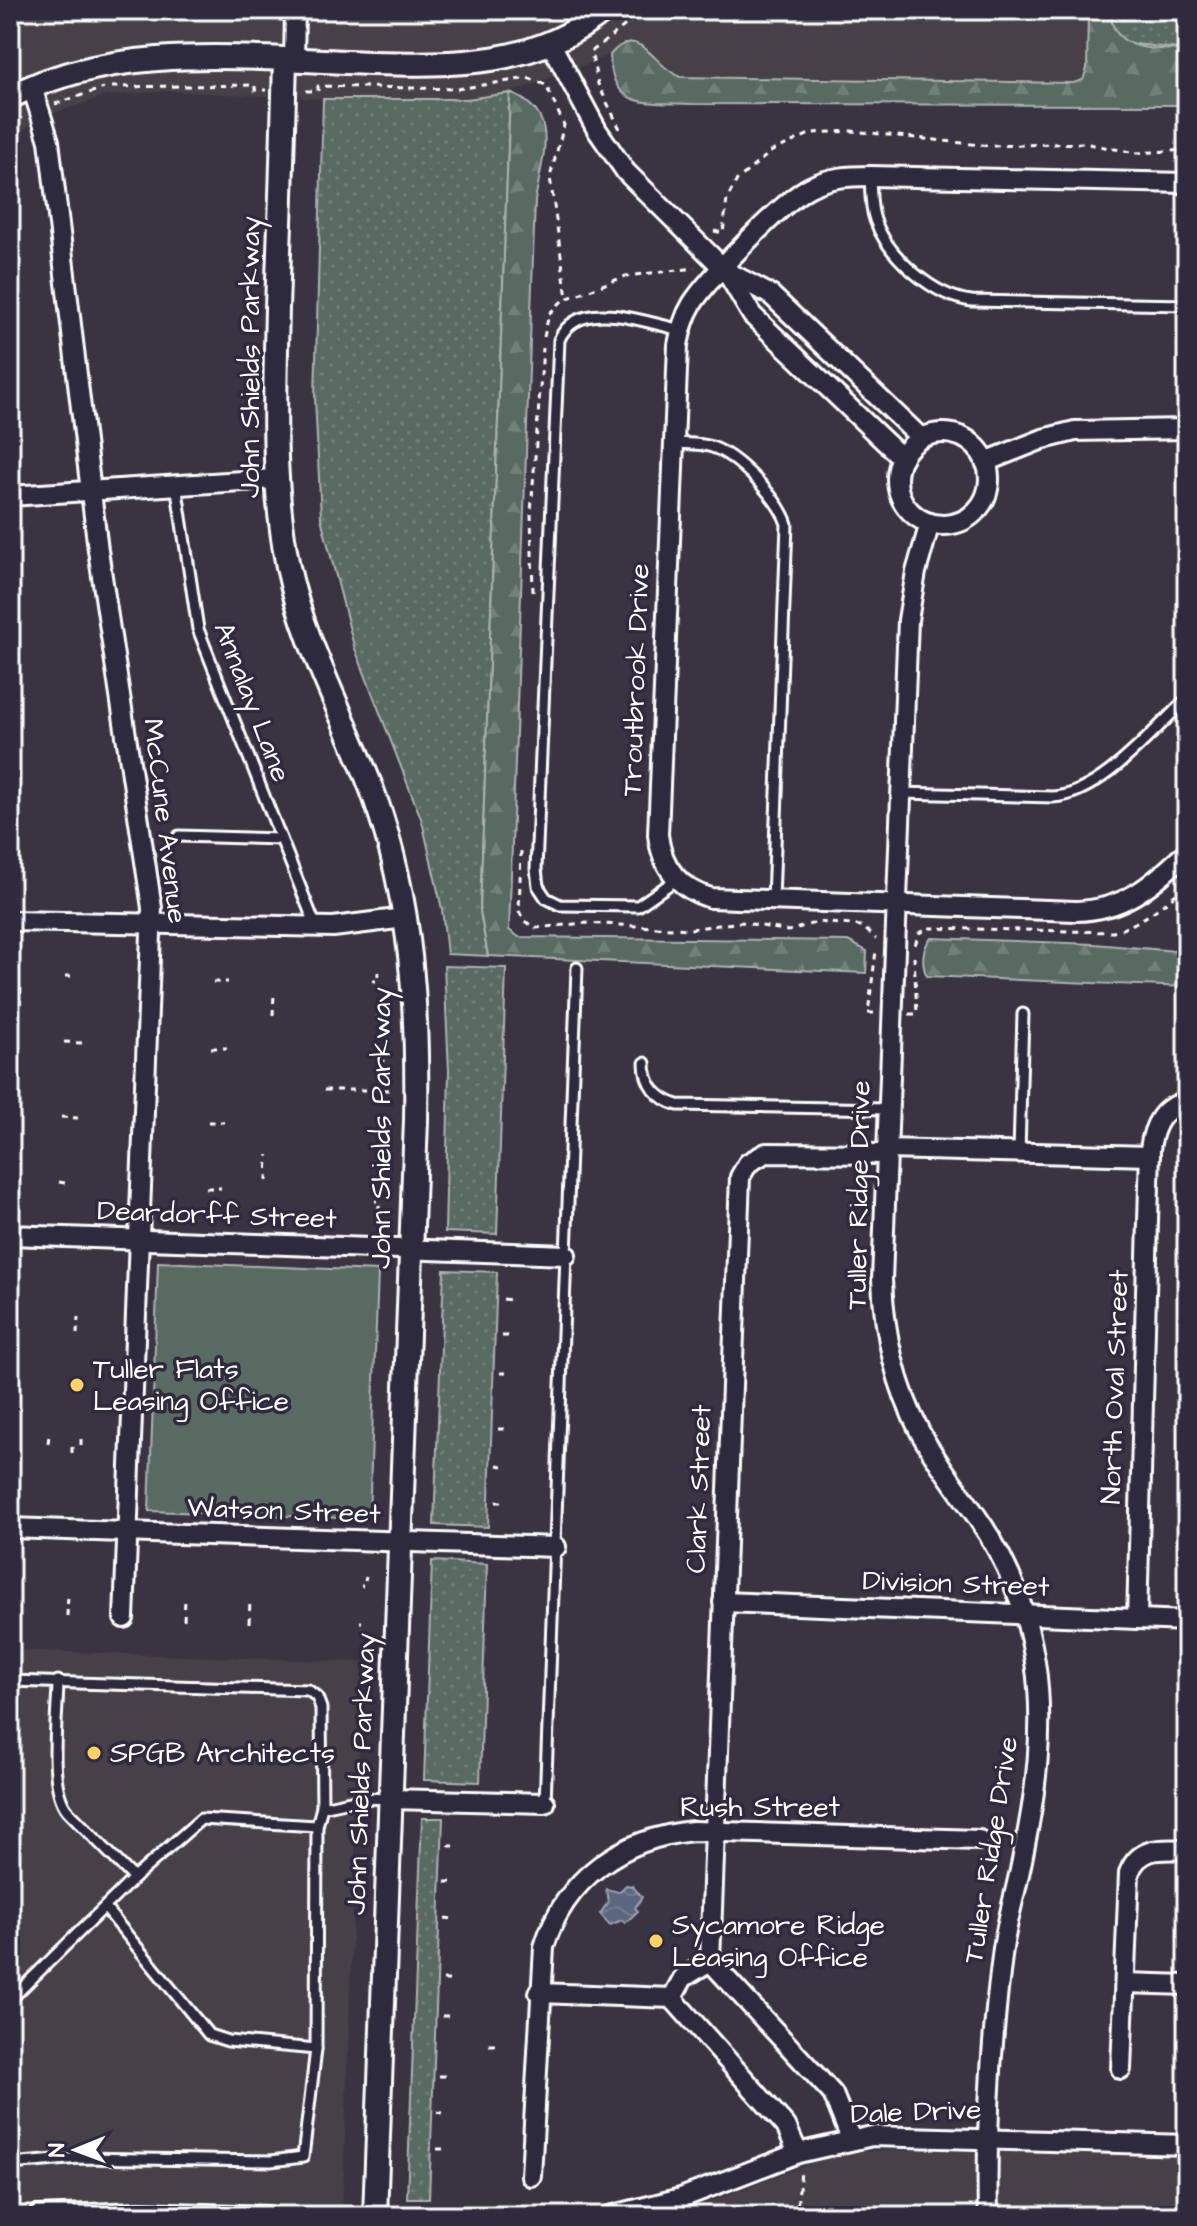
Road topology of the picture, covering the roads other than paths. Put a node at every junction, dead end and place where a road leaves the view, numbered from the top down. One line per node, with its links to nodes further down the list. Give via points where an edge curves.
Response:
1 (295, 10): 4 (street)
2 (605, 10): 3 (street)
3 (551, 44): 4 (street, via 468,63); 9 (street, via 615,159)
4 (289, 61): 5 (street, via 129,61 77,70); 17 (street, John Shields Parkway)
5 (32, 87): 6 (street); 19 (street, McCune Avenue, via 56,190)
6 (10, 97)
7 (870, 176): 8 (street, Troutbrook Drive); 9 (street, Troutbrook Drive, via 829,180 797,195); 10 (lane, via 872,210 882,234 925,282 944,295 972,301)
8 (1187, 183)
9 (724, 269): 11 (street, Troutbrook Drive, via 691,305); 13 (street, via 771,295); 15 (street, via 752,315)
10 (1187, 305)
11 (681, 330): 14 (street, Troutbrook Drive); 27 (lane, via 592,314 575,318 559,340 536,869 546,898 560,905 638,906)
12 (1187, 429): 16 (street, via 1075,431)
13 (921, 438): 15 (street); 16 (street, via 959,436 972,443)
14 (674, 443): 27 (street, Troutbrook Drive, via 658,835 663,857); 28 (lane, via 703,444 723,452 773,497 787,524)
15 (902, 458): 21 (street, via 897,475 900,495 912,512)
16 (985, 462): 21 (street, via 987,490 977,509 959,522)
17 (274, 479): 18 (street); 30 (street, John Shields Parkway, via 303,621 376,801)
18 (176, 484): 19 (street); 25 (lane, Annalay Lane, via 198,629)
19 (91, 490): 20 (street); 32 (street, McCune Avenue)
20 (10, 496)
21 (930, 523): 23 (street, Tuller Ridge Drive, via 908,620)
22 (1187, 699): 23 (lane, via 1100,779 1074,794)
23 (900, 793): 29 (street, Tuller Ridge Drive)
24 (179, 836): 25 (lane)
25 (281, 839): 33 (lane, Annalay Lane)
26 (1187, 852): 29 (street, via 1139,895 1106,909)
27 (677, 879): 28 (street, via 711,898)
28 (773, 901): 29 (street)
29 (896, 905): 38 (street, Tuller Ridge Drive)
30 (405, 918): 33 (street); 44 (street, John Shields Parkway, via 416,1061)
31 (10, 921): 32 (street)
32 (153, 923): 33 (street); 43 (street, McCune Avenue)
33 (316, 927)
34 (577, 968): 45 (lane)
35 (1023, 1014): 40 (lane)
36 (645, 1063): 38 (lane, via 655,1093 678,1105)
37 (1187, 1103): 41 (street, via 1172,1106 1162,1116)
38 (887, 1109): 39 (street, Tuller Ridge Drive)
39 (885, 1152): 40 (street, Clark Street); 50 (street, Clark Street, via 766,1153 748,1163 740,1177); 51 (street, Tuller Ridge Drive, via 882,1280 894,1366 921,1433 996,1547)
40 (1019, 1152): 41 (street, Clark Street)
41 (1150, 1156): 53 (street, North Oval Street)
42 (10, 1235): 43 (street, Deardorff Street)
43 (137, 1240): 44 (street, Deardorff Street); 47 (street, McCune Avenue)
44 (411, 1250): 45 (street, Deardorff Street); 48 (street, John Shields Parkway)
45 (566, 1255): 49 (lane)
46 (10, 1528): 47 (street, Watson Street)
47 (127, 1534): 48 (street, Watson Street); 52 (street, McCune Avenue)
48 (400, 1543): 49 (street, Watson Street); 57 (street, John Shields Parkway)
49 (556, 1547): 58 (lane)
50 (723, 1602): 51 (street, Division Street); 61 (street, Clark Street)
51 (1024, 1615): 53 (street, Division Street); 74 (street, Tuller Ridge Drive, via 1038,1695 1037,1760 1002,1954)
52 (124, 1618)
53 (1137, 1619): 54 (street, Division Street)
54 (1187, 1621)
55 (10, 1681): 56 (lane)
56 (58, 1681): 59 (lane, via 311,1691 321,1708); 64 (lane, via 56,1775 61,1802)
57 (390, 1799): 58 (street); 59 (lane, via 364,1798); 82 (street, John Shields Parkway)
58 (545, 1803)
59 (322, 1807): 60 (lane)
60 (317, 1826): 64 (lane, via 201,1819); 72 (lane)
61 (713, 1830): 62 (street, Rush Street); 66 (street, Clark Street); 69 (street, Rush Street, via 648,1838 588,1875 549,1930)
62 (979, 1840)
63 (1187, 1850): 67 (street, via 1148,1851 1130,1869)
64 (134, 1878): 65 (lane)
65 (106, 1909): 71 (lane); 72 (lane, via 209,2035)
66 (710, 1961): 70 (street, via 683,1978); 75 (street, via 833,2094)
67 (1125, 1983): 68 (street); 73 (street)
68 (1187, 1985)
69 (539, 1993): 70 (street); 79 (street, Rush Street)
70 (672, 1998): 77 (street, via 786,2126)
71 (10, 2000)
72 (316, 2049): 78 (lane, via 305,2151 297,2160 80,2158)
73 (1121, 2069)
74 (988, 2138): 75 (street, Dale Drive); 76 (street, Dale Drive); 84 (street, Tuller Ridge Drive)
75 (851, 2139): 77 (street, Dale Drive)
76 (1187, 2145)
77 (798, 2153): 83 (street, Dale Drive, via 708,2189)
78 (10, 2164)
79 (531, 2176)
80 (38, 2216): 81 (street)
81 (269, 2216)
82 (375, 2216)
83 (610, 2216)
84 (988, 2216)

